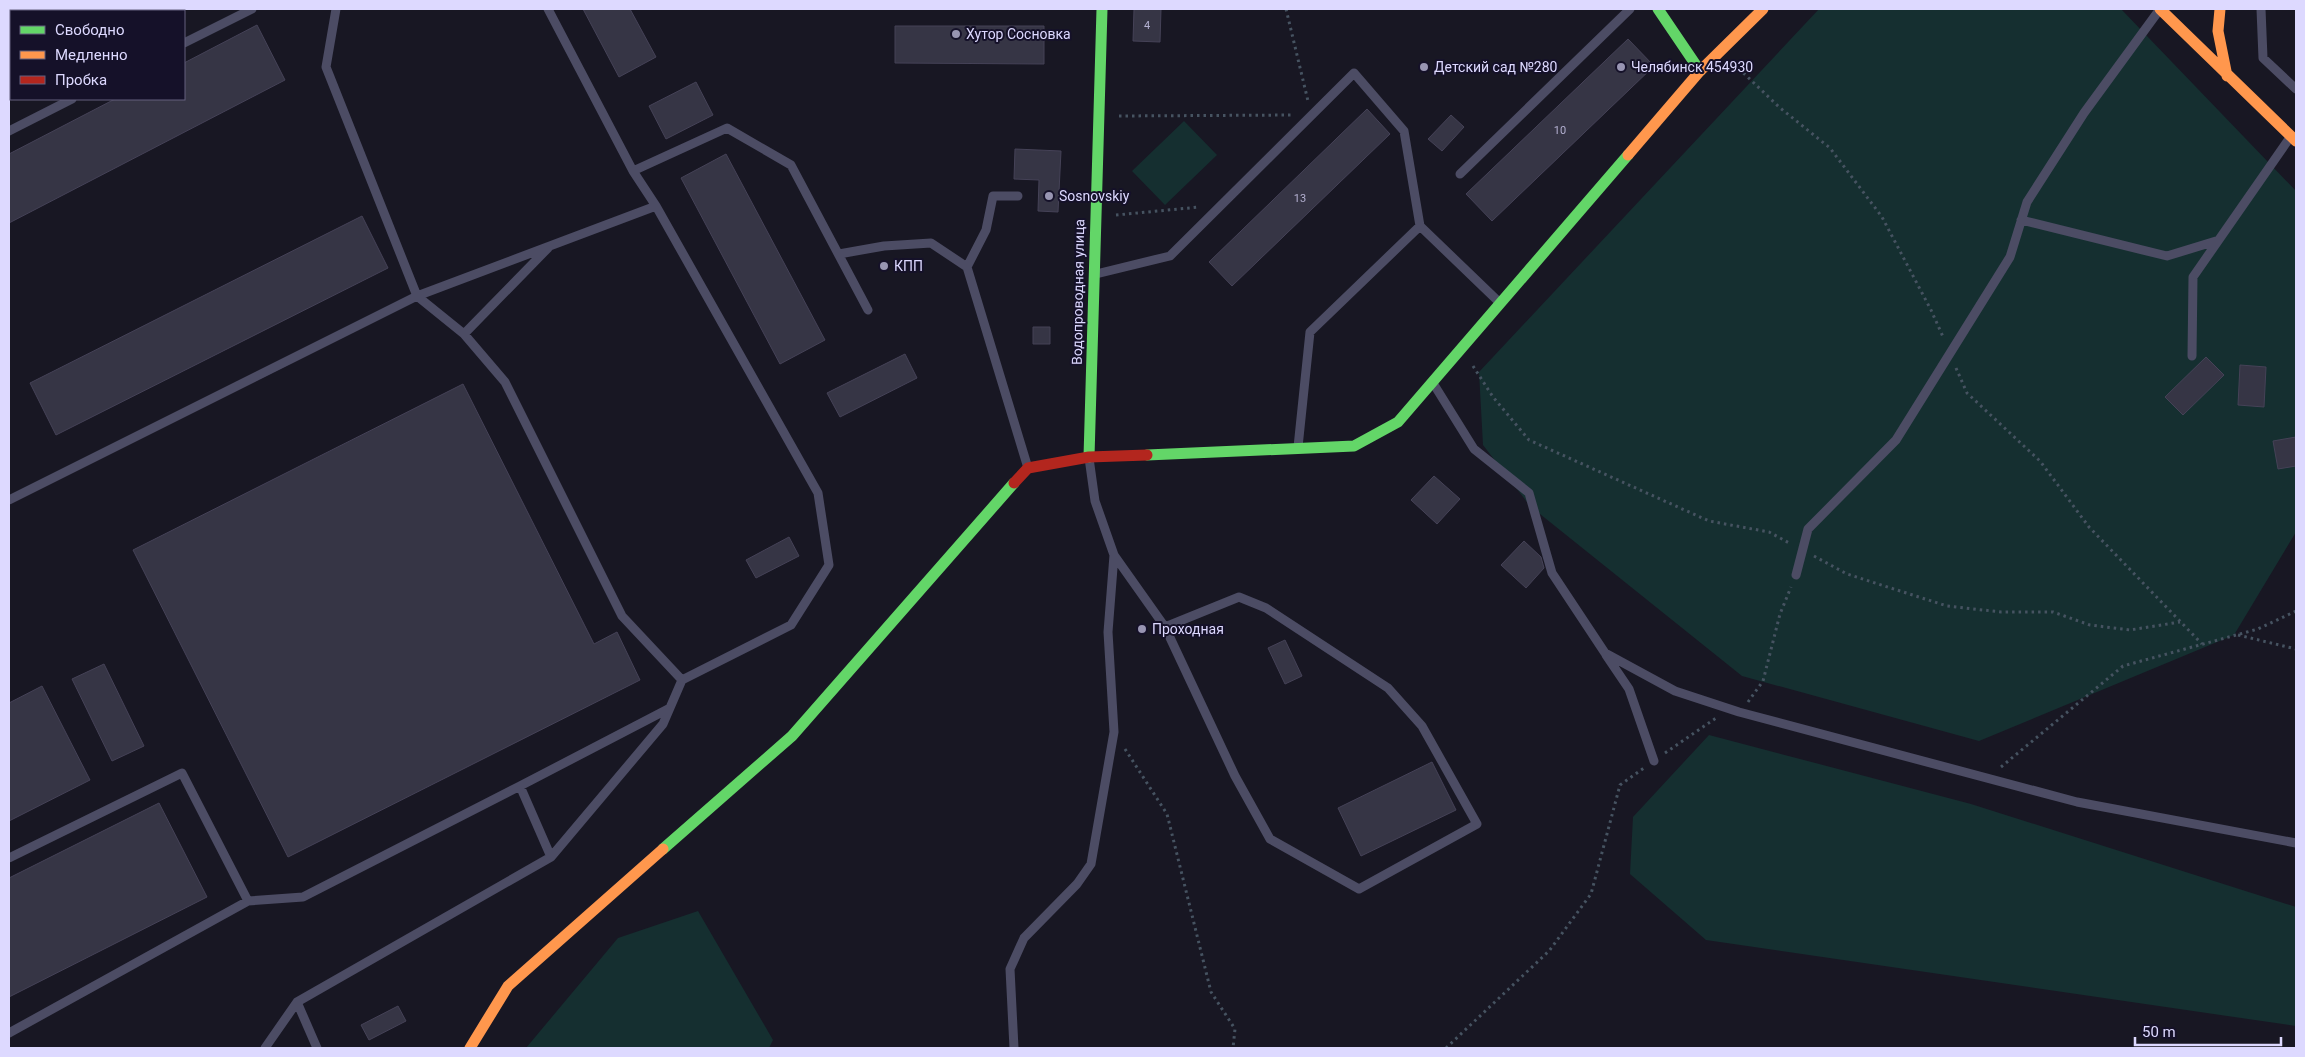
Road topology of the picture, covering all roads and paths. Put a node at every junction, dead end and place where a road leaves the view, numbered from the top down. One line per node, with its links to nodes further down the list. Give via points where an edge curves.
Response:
1 (252, 9): 12 (lane)
2 (336, 9): 34 (lane, via 326,67)
3 (548, 9): 21 (lane)
4 (1102, 9): 18 (street, Водопроводная улица)
5 (1286, 9): 17 (path)
6 (1630, 9): 22 (lane)
7 (1658, 9): 13 (street)
8 (1763, 9): 13 (street)
9 (2160, 9): 14 (street); 27 (lane, via 2084,113 2027,202)
10 (2220, 9): 14 (street, via 2218,31)
11 (2261, 9): 15 (lane, via 2264,58)
12 (185, 42)
13 (1700, 71): 35 (street)
14 (2227, 76): 20 (street)
15 (2296, 90)
16 (70, 100): 19 (lane)
17 (1312, 115): 18 (path); 24 (lane); 28 (lane, via 1354,72 1404,131)
18 (1098, 117): 26 (street, Водопроводная улица)
19 (9, 131)
20 (2294, 139): 29 (lane)
21 (633, 171): 25 (lane); 31 (lane, via 727,128 790,165)
22 (1460, 174)
23 (1018, 196): 32 (lane, via 993,196 986,230)
24 (1220, 205): 26 (path); 33 (lane, via 1170,256)
25 (656, 206): 30 (lane); 53 (lane, via 818,493 829,565 791,626)
26 (1095, 217): 33 (street, Водопроводная улица)
27 (2021, 220): 29 (lane, via 2167,256); 45 (lane, via 2010,257 1896,440 1808,529)
28 (1420, 226): 35 (lane); 40 (lane, via 1310,332)
29 (2216, 241): 38 (lane, via 2193,277)
30 (550, 246): 34 (lane); 37 (lane)
31 (838, 254): 32 (lane, via 884,246 931,243); 36 (lane)
32 (967, 267): 42 (lane)
33 (1093, 275): 41 (street, Водопроводная улица)
34 (417, 296): 37 (lane); 43 (lane)
35 (1500, 304): 39 (street)
36 (868, 310)
37 (464, 334): 53 (lane, via 505,382 622,616)
38 (2192, 356)
39 (1433, 382): 40 (street, via 1398,422 1354,446); 52 (lane, via 1474,449 1530,493 1552,573)
40 (1298, 447): 41 (street)
41 (1089, 457): 42 (street); 44 (lane, via 1094,501)
42 (1028, 468): 69 (street, via 792,736 508,986)
43 (9, 500)
44 (1114, 555): 49 (lane); 57 (lane, via 1108,632)
45 (1796, 575): 56 (path, via 1780,614 1763,681)
46 (2296, 606): 48 (path)
47 (2296, 611): 48 (path)
48 (2291, 613): 50 (path)
49 (1165, 627): 49 (lane, via 1238,597 1266,608 1388,688 1422,726 1477,824 1359,889 1270,839 1235,776)
50 (2237, 635): 51 (path); 59 (path, via 2123,666)
51 (2296, 649)
52 (1605, 652): 55 (lane, via 1675,691); 58 (lane, via 1629,689)
53 (682, 680): 54 (lane)
54 (670, 708): 60 (lane); 62 (lane, via 663,724)
55 (1729, 709): 56 (lane); 58 (path)
56 (1740, 712): 59 (lane)
57 (1114, 732): 70 (lane, via 1091,864 1077,884 1024,938 1010,969); 71 (path, via 1167,814 1211,992 1235,1029)
58 (1654, 760): 72 (path, via 1620,785 1591,894 1586,901 1549,951)
59 (1986, 778): 61 (lane, via 2077,802)
60 (520, 786): 62 (lane); 64 (lane, via 303,897)
61 (2296, 843)
62 (551, 857): 65 (lane)
63 (9, 858): 64 (lane, via 182,773)
64 (248, 901): 66 (lane)
65 (297, 1002): 67 (lane); 68 (lane)
66 (9, 1033)
67 (265, 1048)
68 (317, 1048)
69 (470, 1048)
70 (1014, 1048)
71 (1233, 1048)
72 (1446, 1048)

